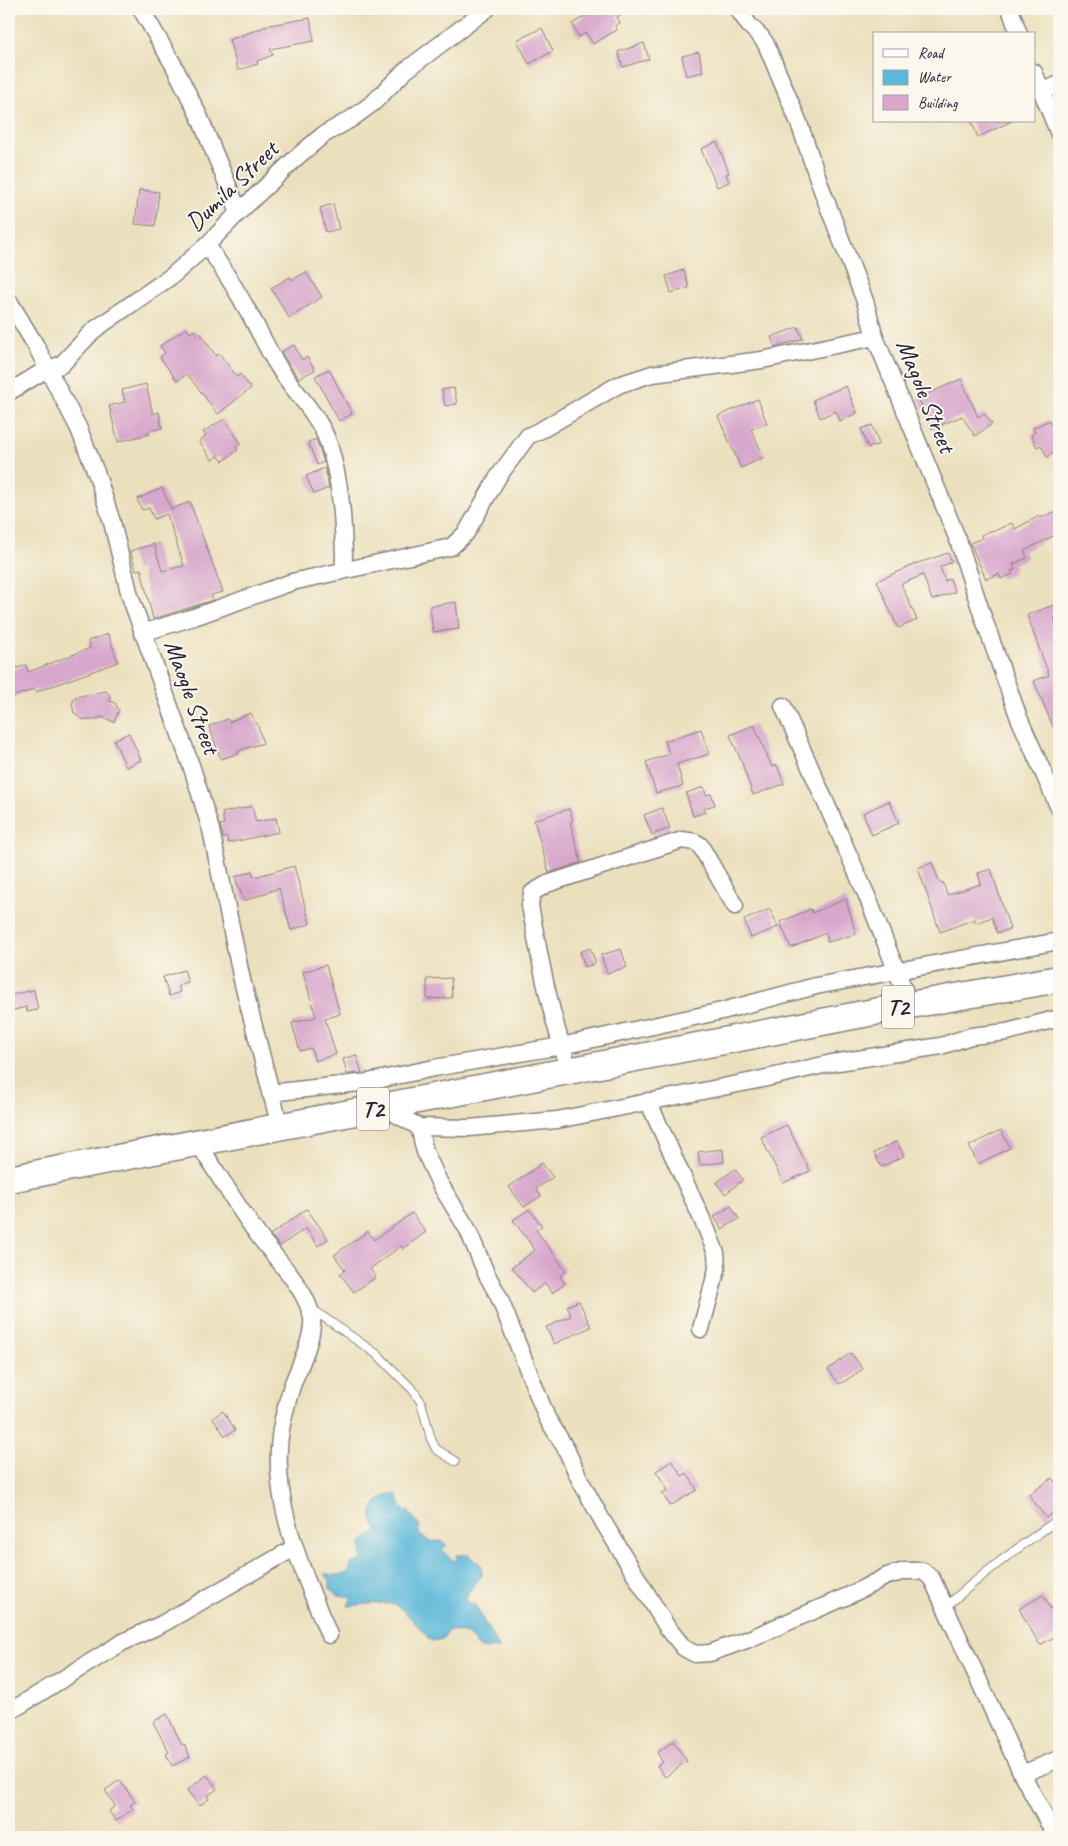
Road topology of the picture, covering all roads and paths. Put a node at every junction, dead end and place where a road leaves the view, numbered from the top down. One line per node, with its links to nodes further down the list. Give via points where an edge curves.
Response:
1 (141, 9): 10 (street, via 199,116)
2 (487, 9): 10 (street, Dumila Street, via 405,72 373,102 323,135)
3 (738, 9): 13 (street, Magole Street, via 766,44 865,301)
4 (1010, 9): 5 (street)
5 (1018, 32)
6 (1036, 77): 8 (street)
7 (1059, 84): 8 (street)
8 (1042, 92): 9 (street)
9 (1059, 134)
10 (239, 212): 11 (street, Dumila Street)
11 (207, 245): 14 (street, Dumila Street, via 167,279 94,330 61,365); 16 (street, via 278,367 328,440 342,505)
12 (9, 301): 14 (street, Maogle Street)
13 (875, 337): 16 (street, via 762,360 652,374 618,385 528,436 498,477 466,533 451,547); 19 (street, Magole Street, via 958,540 1019,718)
14 (47, 369): 15 (street, Dumila Street); 17 (street, Maogle Street, via 79,429 97,475)
15 (9, 392)
16 (344, 570): 17 (street, via 292,582 194,618)
17 (142, 633): 28 (street, Maogle Street, via 193,771 211,830 242,980)
18 (783, 706): 22 (street)
19 (1059, 808)
20 (735, 906): 26 (street, via 700,845 682,840 547,884 532,893 530,904)
21 (1059, 941): 22 (street)
22 (897, 972): 24 (street); 26 (street, via 816,986 722,1011)
23 (1059, 979): 24 (highway, T2)
24 (910, 1005): 27 (highway, T2)
25 (1059, 1018): 29 (street, via 1007,1032 971,1036 942,1046 832,1063)
26 (561, 1046): 27 (street); 28 (street, via 368,1082)
27 (570, 1072): 30 (highway, T2)
28 (270, 1093): 31 (street, Maogle Street)
29 (648, 1101): 32 (street, via 557,1120 469,1128); 36 (street, via 716,1253 717,1269)
30 (383, 1107): 31 (highway, T2); 32 (street)
31 (280, 1127): 33 (highway, T2)
32 (419, 1127): 40 (street, via 425,1152 440,1184 468,1230 499,1297 547,1418 602,1520 667,1627 684,1648 695,1654 710,1654 905,1571 923,1571 932,1579)
33 (198, 1143): 34 (highway, T2); 35 (street)
34 (9, 1179)
35 (309, 1307): 37 (lane, via 378,1355 408,1385 421,1402 436,1449); 39 (street, via 312,1320 307,1350 292,1384 278,1449 281,1491)
36 (701, 1329)
37 (455, 1461)
38 (1059, 1519): 40 (lane, via 970,1584)
39 (294, 1548): 41 (street); 42 (street, via 162,1624 123,1642)
40 (945, 1608): 44 (street)
41 (330, 1635)
42 (9, 1712)
43 (1059, 1759): 44 (street)
44 (1022, 1774): 45 (street)
45 (1056, 1837)

